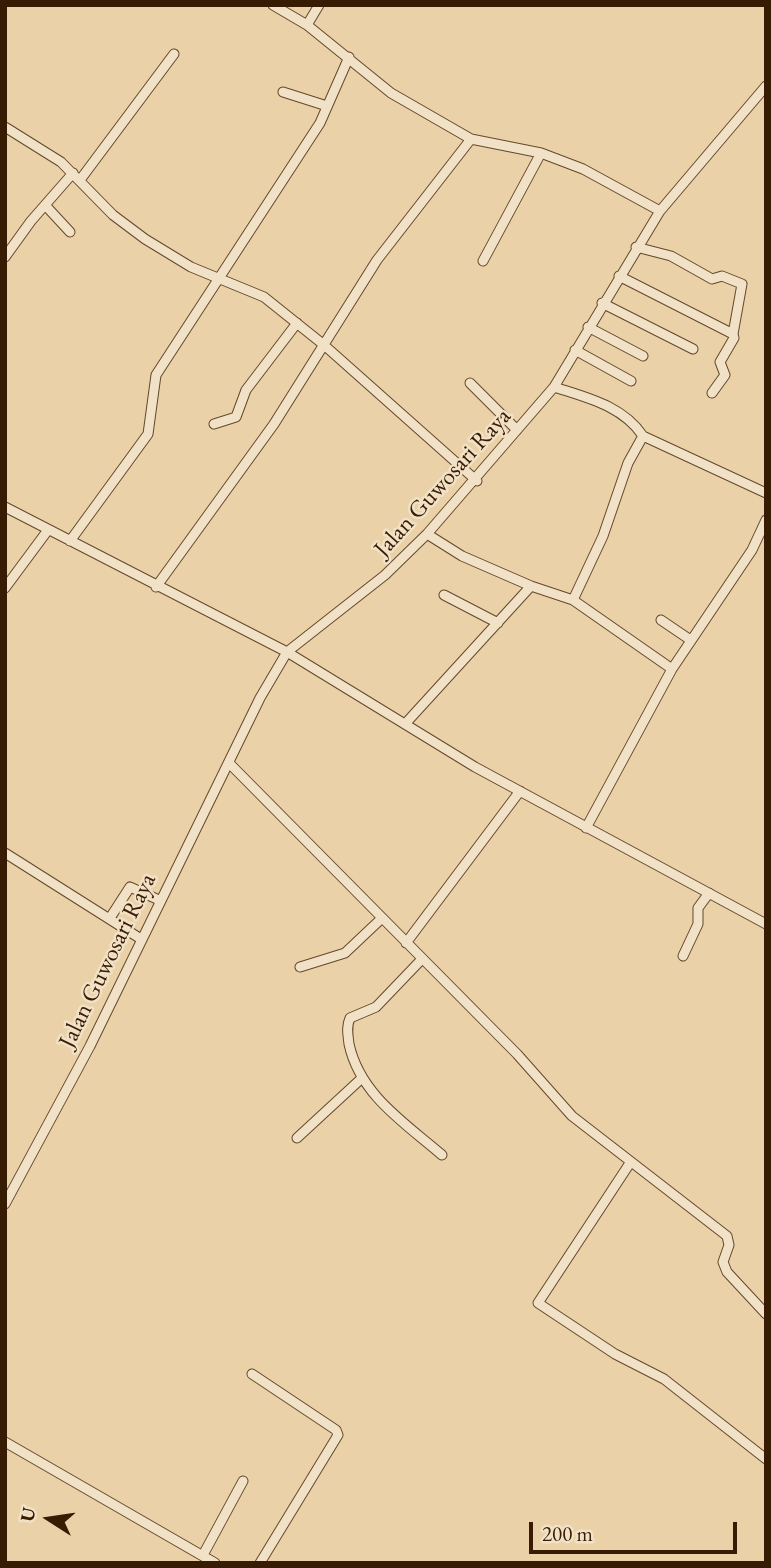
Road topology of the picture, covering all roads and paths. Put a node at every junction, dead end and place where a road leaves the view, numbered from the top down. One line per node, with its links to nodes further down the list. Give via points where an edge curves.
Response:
1 (273, 5): 3 (street)
2 (319, 5): 3 (street)
3 (307, 24): 5 (street)
4 (174, 54): 13 (street)
5 (349, 57): 8 (street); 10 (street, via 391,93)
6 (766, 86): 15 (street, Jalan Guwosari Raya)
7 (284, 92): 8 (street)
8 (327, 106): 21 (street)
9 (5, 127): 12 (street)
10 (471, 139): 11 (street); 26 (street, via 377,260)
11 (541, 153): 15 (street, via 583,169); 19 (street)
12 (73, 173): 13 (street); 14 (street)
13 (80, 180): 21 (street, via 113,215 145,239)
14 (45, 205): 16 (street); 18 (street)
15 (660, 211): 17 (street, Jalan Guwosari Raya)
16 (70, 232)
17 (636, 247): 20 (street, Jalan Guwosari Raya); 25 (street, via 671,256 712,279 722,276 742,284)
18 (5, 257)
19 (483, 261)
20 (619, 276): 22 (street, Jalan Guwosari Raya); 25 (street)
21 (219, 279): 23 (street, via 256,292); 43 (street, via 156,375 148,434)
22 (602, 303): 24 (street, Jalan Guwosari Raya); 28 (street)
23 (297, 323): 26 (street); 34 (street, via 246,390 236,417)
24 (588, 327): 27 (street, Jalan Guwosari Raya); 29 (street)
25 (733, 334): 33 (street, via 720,362 725,375)
26 (324, 345): 37 (street); 46 (street, via 274,424)
27 (575, 349): 30 (street); 32 (street, Jalan Guwosari Raya)
28 (693, 349)
29 (643, 356)
30 (631, 381)
31 (470, 383): 35 (street)
32 (555, 387): 35 (street, Jalan Guwosari Raya); 36 (street, via 624,414)
33 (712, 393)
34 (214, 424)
35 (517, 430): 37 (street, Jalan Guwosari Raya)
36 (643, 436): 38 (street); 48 (street)
37 (477, 481): 42 (street, Jalan Guwosari Raya)
38 (766, 493)
39 (5, 508): 41 (street)
40 (766, 520): 51 (street, via 752,550)
41 (48, 530): 43 (street); 45 (street)
42 (427, 534): 44 (street, via 462,556); 52 (street, Jalan Guwosari Raya, via 385,575)
43 (69, 541): 46 (street)
44 (531, 586): 48 (street); 50 (street)
45 (5, 587)
46 (156, 587): 52 (street)
47 (444, 595): 50 (street)
48 (573, 600): 53 (street)
49 (662, 620): 51 (street)
50 (498, 622): 54 (street)
51 (689, 639): 53 (street)
52 (287, 652): 54 (street); 55 (street, Jalan Guwosari Raya)
53 (672, 669): 57 (street)
54 (405, 724): 56 (street)
55 (229, 762): 60 (street, Jalan Guwosari Raya); 62 (street)
56 (520, 792): 57 (street); 65 (street)
57 (586, 828): 59 (street)
58 (5, 853): 61 (street)
59 (709, 893): 63 (street); 66 (street, via 698,908 697,926)
60 (159, 900): 61 (street, via 130,887); 64 (street, Jalan Guwosari Raya)
61 (110, 918): 64 (street)
62 (381, 919): 65 (street); 68 (street, via 345,953)
63 (766, 924)
64 (141, 939): 73 (street, Jalan Guwosari Raya)
65 (405, 943): 67 (street)
66 (683, 956)
67 (422, 959): 69 (street, via 376,1007 347,1024 351,1052); 72 (street, via 572,1116)
68 (300, 967)
69 (362, 1078): 70 (street); 71 (street, via 376,1099)
70 (297, 1138)
71 (442, 1155)
72 (630, 1163): 74 (street, via 727,1236 723,1262 727,1272); 77 (street, via 538,1303 615,1354 664,1379)
73 (6, 1202)
74 (766, 1314)
75 (252, 1374): 81 (street, via 338,1435)
76 (5, 1443): 79 (street)
77 (766, 1458)
78 (243, 1481): 79 (street)
79 (203, 1555): 80 (street)
80 (215, 1563)
81 (260, 1563)

